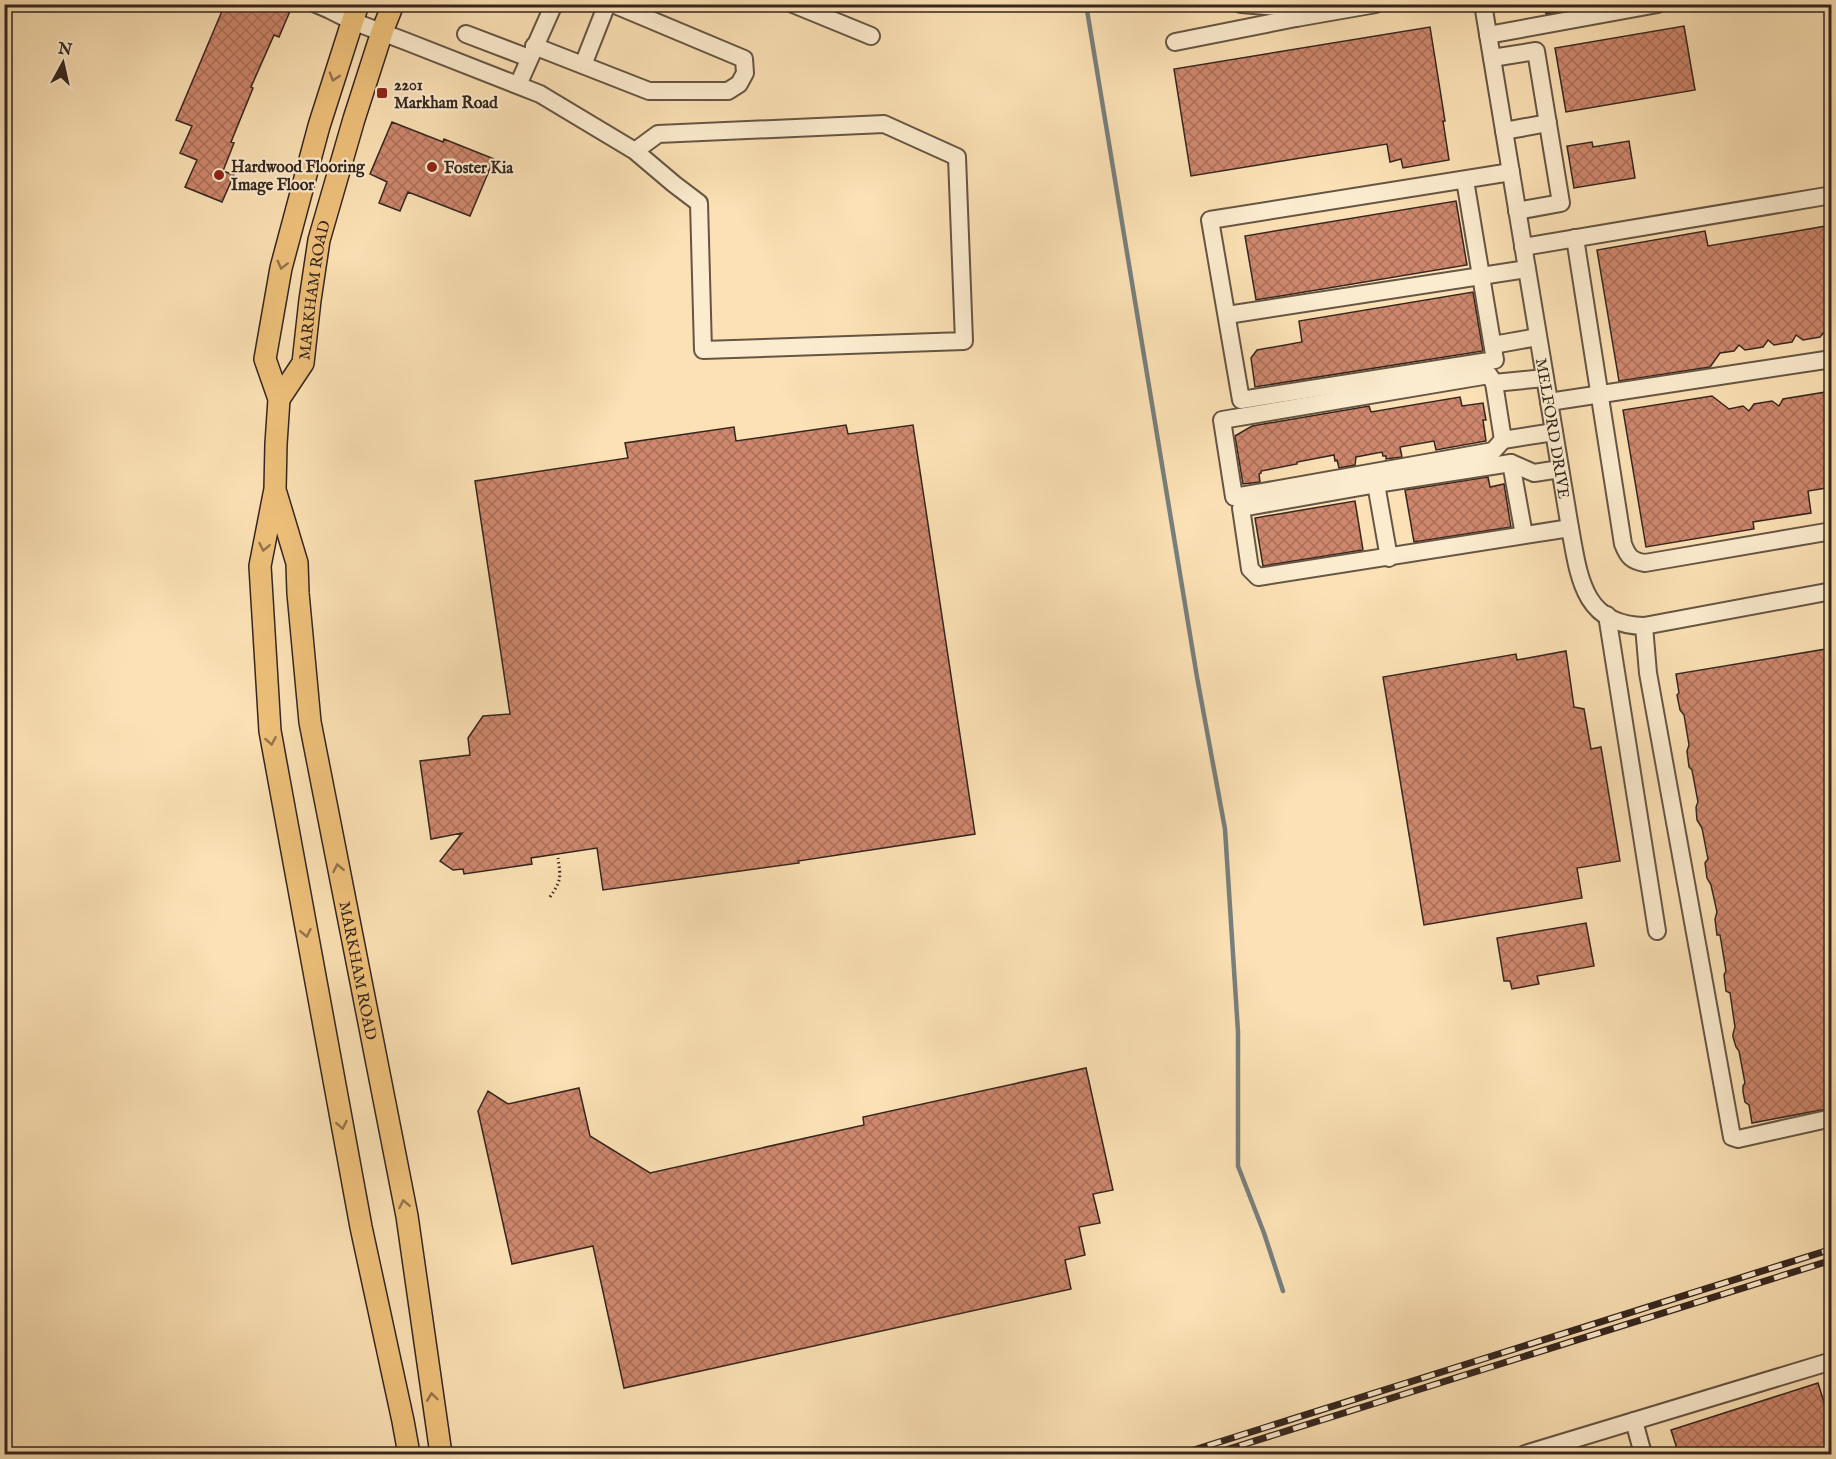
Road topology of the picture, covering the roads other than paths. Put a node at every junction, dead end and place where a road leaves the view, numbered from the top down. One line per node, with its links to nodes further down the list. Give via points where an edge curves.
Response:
1 (316, 4): 11 (street)
2 (393, 4): 14 (main road, MARKHAM ROAD)
3 (554, 4): 20 (street)
4 (607, 4): 22 (street)
5 (613, 4): 22 (street, via 744,59 745,73 739,84 728,91 649,91)
6 (793, 4): 17 (street)
7 (1241, 4): 12 (street, via 1279,7)
8 (1376, 4): 12 (street)
9 (1483, 4): 16 (street, MELFORD DRIVE)
10 (1658, 4): 13 (street)
11 (355, 13): 14 (street); 42 (main road, MARKHAM ROAD, one-way to 42, via 319,126 281,268 265,359)
12 (1296, 18): 18 (street)
13 (1532, 28): 16 (street); 19 (street)
14 (382, 32): 23 (street); 42 (main road, MARKHAM ROAD, via 319,240 303,363)
15 (466, 34): 20 (street)
16 (1488, 35): 21 (street, MELFORD DRIVE)
17 (871, 36)
18 (1175, 42)
19 (1536, 51): 21 (street); 24 (street)
20 (532, 52): 22 (street); 23 (street)
21 (1492, 58): 25 (street, MELFORD DRIVE)
22 (583, 65)
23 (518, 85): 26 (street)
24 (1548, 123): 25 (street); 30 (street, via 1561,203)
25 (1504, 131): 27 (street, MELFORD DRIVE)
26 (635, 151): 26 (street, via 699,203 703,350 964,340 957,157 884,124 658,134)
27 (1510, 172): 28 (street); 30 (street, MELFORD DRIVE)
28 (1465, 180): 34 (street); 35 (street, via 1210,220)
29 (1832, 195): 31 (street)
30 (1517, 211): 32 (street, MELFORD DRIVE)
31 (1575, 238): 32 (street); 41 (street)
32 (1523, 247): 33 (street, MELFORD DRIVE)
33 (1527, 268): 34 (street); 36 (street, MELFORD DRIVE)
34 (1481, 276): 35 (street); 37 (street)
35 (1227, 315): 37 (street, via 1241,400 1495,360)
36 (1538, 338): 37 (street); 39 (street, MELFORD DRIVE)
37 (1492, 345)
38 (1832, 359): 41 (street)
39 (1545, 378): 40 (street); 43 (street, MELFORD DRIVE)
40 (1494, 383): 45 (street); 45 (street, via 1490,375 1222,420 1234,497 1493,451)
41 (1600, 395): 43 (street); 51 (street, via 1623,544 1635,562)
42 (279, 399): 49 (main road, MARKHAM ROAD)
43 (1549, 402): 44 (street, MELFORD DRIVE)
44 (1554, 432): 45 (street); 47 (street, MELFORD DRIVE)
45 (1503, 440)
46 (1511, 464): 47 (street, via 1534,473); 48 (street); 52 (street)
47 (1560, 469): 50 (street, MELFORD DRIVE)
48 (1376, 484): 53 (street); 53 (street, via 1241,508 1250,569 1257,577)
49 (275, 489): 61 (main road, MARKHAM ROAD, one-way to 61, via 260,567 270,731 361,1227); 62 (main road, MARKHAM ROAD, one-way to 49, via 406,1216 310,722 297,563)
50 (1570, 528): 52 (street); 55 (street, MELFORD DRIVE, via 1579,577 1588,598)
51 (1832, 531)
52 (1524, 535): 53 (street)
53 (1389, 558)
54 (1832, 591): 56 (street, MELFORD DRIVE)
55 (1607, 615): 56 (street, MELFORD DRIVE, via 1627,626); 57 (street)
56 (1644, 626): 58 (street, via 1648,673 1732,1137 1738,1139)
57 (1657, 931)
58 (1832, 1118)
59 (1832, 1360): 60 (street)
60 (1634, 1421): 63 (street); 64 (street)
61 (409, 1455)
62 (441, 1455)
63 (1525, 1455)
64 (1643, 1455)

